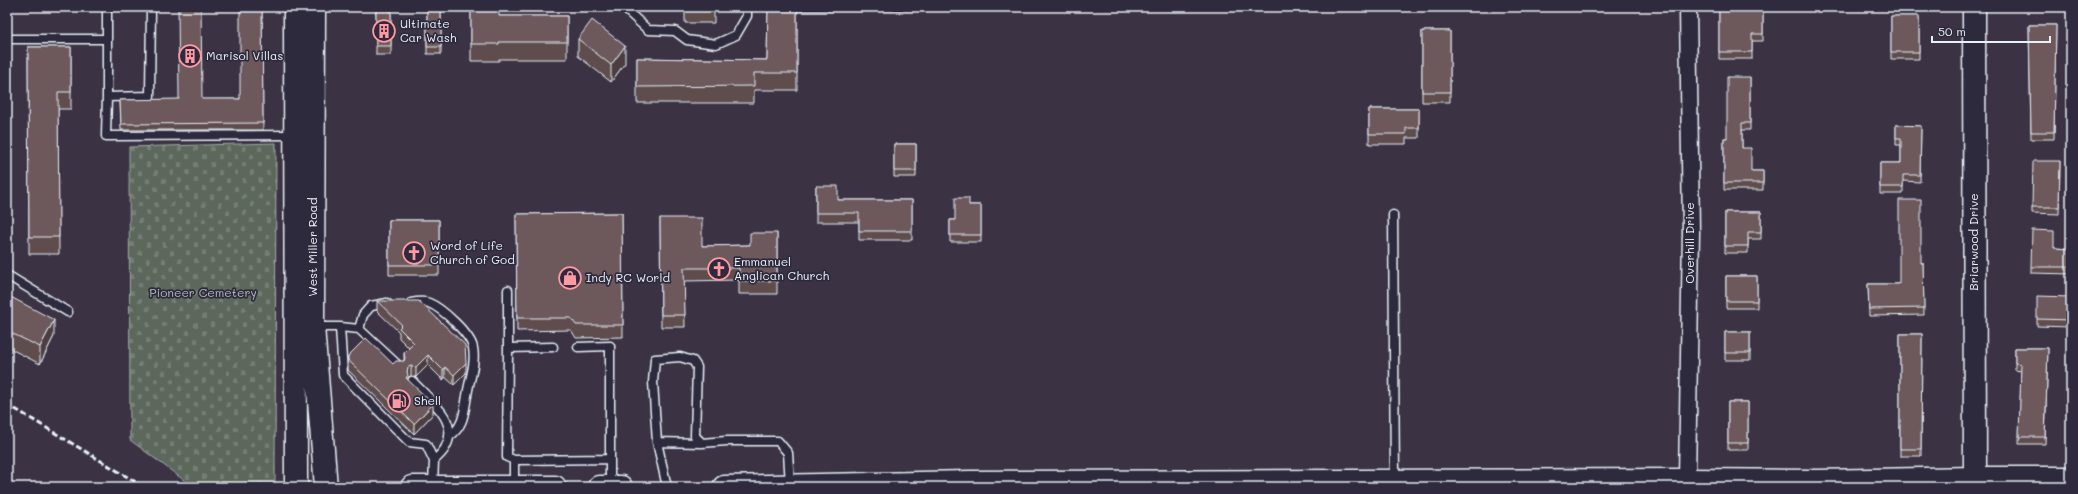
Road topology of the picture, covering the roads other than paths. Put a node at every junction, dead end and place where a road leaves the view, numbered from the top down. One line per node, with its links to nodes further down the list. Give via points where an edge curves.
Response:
1 (107, 7): 10 (lane)
2 (151, 7): 11 (lane, via 150,96)
3 (295, 7): 12 (street, West Miller Road)
4 (314, 7): 17 (street, West Miller Road)
5 (623, 7): 6 (lane, via 648,30 675,31 687,40 716,44 736,35 747,16)
6 (747, 7)
7 (1688, 7): 33 (street, Overhill Drive, via 1691,232)
8 (1974, 7): 31 (street, Briarwood Drive)
9 (7, 39): 10 (lane)
10 (107, 39): 11 (lane)
11 (107, 97): 12 (lane, via 106,136)
12 (295, 135): 40 (street, West Miller Road)
13 (1393, 215): 34 (lane)
14 (7, 275): 16 (lane)
15 (508, 290): 22 (lane)
16 (68, 312)
17 (313, 327): 18 (lane); 41 (street, West Miller Road)
18 (340, 327): 19 (lane); 30 (lane, via 343,375 410,442 426,444)
19 (359, 329): 23 (lane); 25 (lane, via 363,315 371,306 383,303 428,303 443,311 463,331 473,346 474,369 463,419 458,430)
20 (553, 347): 22 (lane)
21 (578, 347): 28 (lane, via 610,346)
22 (508, 348): 29 (lane, via 507,457)
23 (400, 367)
24 (412, 381): 25 (lane, via 446,418)
25 (450, 436): 30 (lane, via 446,447)
26 (657, 442): 27 (lane); 27 (lane, via 653,382 655,359 680,357 693,361 697,367 695,436); 49 (lane)
27 (702, 443): 39 (lane, via 778,441 788,453)
28 (610, 459): 29 (lane); 47 (lane)
29 (514, 460): 43 (lane)
30 (434, 461): 42 (lane)
31 (1975, 478): 35 (street); 38 (street)
32 (2071, 478): 35 (street)
33 (1687, 480): 37 (street); 38 (street)
34 (1395, 481): 36 (street); 39 (street)
35 (2036, 482)
36 (1487, 484): 37 (street)
37 (1598, 484)
38 (1818, 484)
39 (803, 485): 50 (street)
40 (296, 487)
41 (326, 487)
42 (422, 487): 43 (street)
43 (514, 487): 44 (street)
44 (531, 487): 45 (street)
45 (555, 487)
46 (599, 487): 47 (street)
47 (610, 487): 48 (street)
48 (621, 487)
49 (667, 487)
50 (724, 487)

